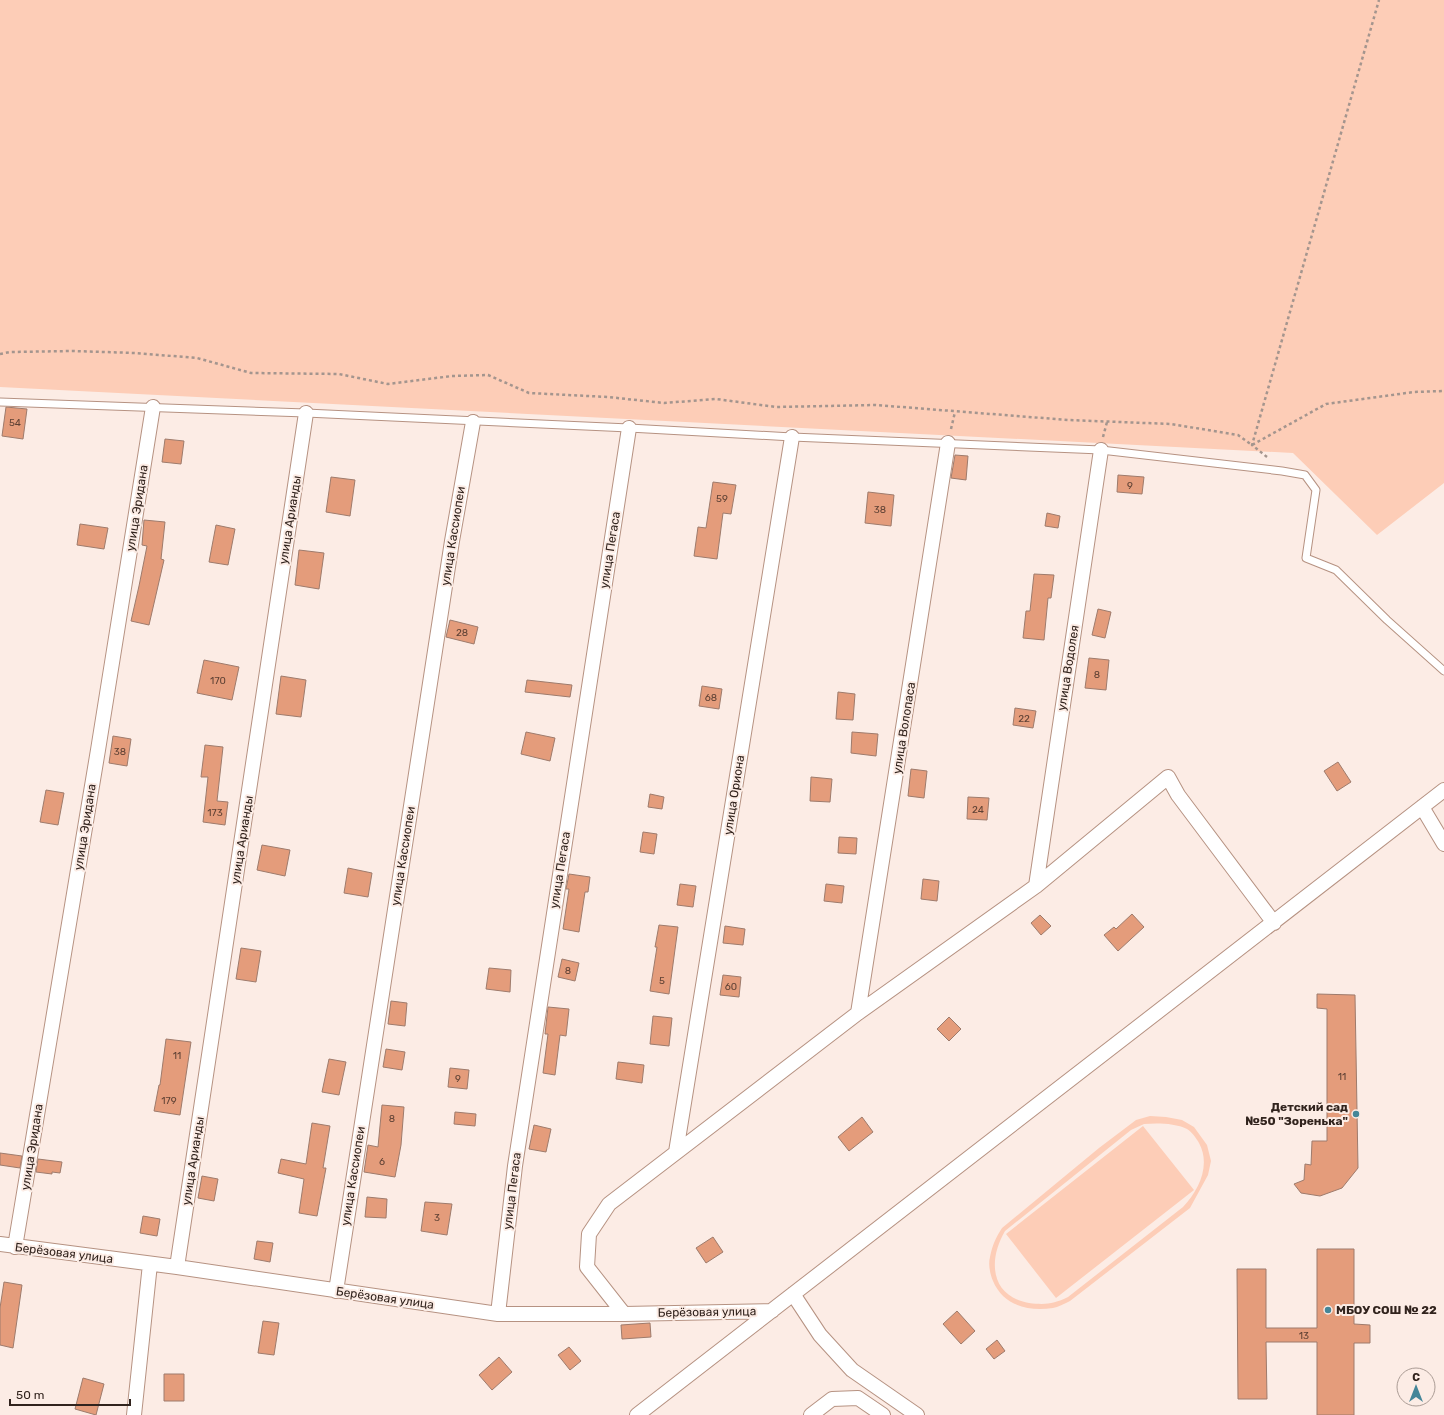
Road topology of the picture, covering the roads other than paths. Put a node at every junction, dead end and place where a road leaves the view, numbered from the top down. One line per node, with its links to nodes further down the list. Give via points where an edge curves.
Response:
1 (0, 402): 2 (lane)
2 (153, 407): 3 (lane); 18 (street, улица Эридана)
3 (306, 414): 4 (lane); 20 (street, улица Арианды)
4 (473, 422): 5 (lane); 21 (street, улица Кассиопеи, via 452,541)
5 (629, 428): 6 (lane); 24 (street, улица Пегаса, via 515,1166)
6 (792, 437): 7 (lane); 16 (street, улица Ориона)
7 (948, 443): 8 (lane); 15 (street, улица Волопаса)
8 (1101, 450): 9 (lane, via 1305,475 1316,490 1306,558 1336,570); 13 (street, улица Водолея)
9 (1444, 671)
10 (1444, 790): 11 (street)
11 (1422, 807): 12 (street); 14 (street)
12 (1444, 844)
13 (1036, 886): 14 (street, via 1168,777 1178,795); 15 (street)
14 (1274, 923): 22 (street)
15 (858, 1013): 16 (street)
16 (676, 1152): 25 (street, via 609,1204 589,1234 587,1267)
17 (0, 1244): 18 (street, Берёзовая улица)
18 (15, 1247): 19 (street, Берёзовая улица)
19 (150, 1264): 20 (street, Берёзовая улица); 26 (street)
20 (177, 1267): 21 (street, Берёзовая улица)
21 (336, 1291): 24 (street, Берёзовая улица)
22 (793, 1294): 23 (street); 30 (street, via 820,1335 852,1370)
23 (772, 1311): 25 (street, Берёзовая улица); 27 (street)
24 (498, 1314): 25 (street, Берёзовая улица)
25 (624, 1314)
26 (134, 1415)
27 (637, 1415)
28 (811, 1415): 29 (street, via 832,1399 858,1398)
29 (883, 1415)
30 (917, 1415)

